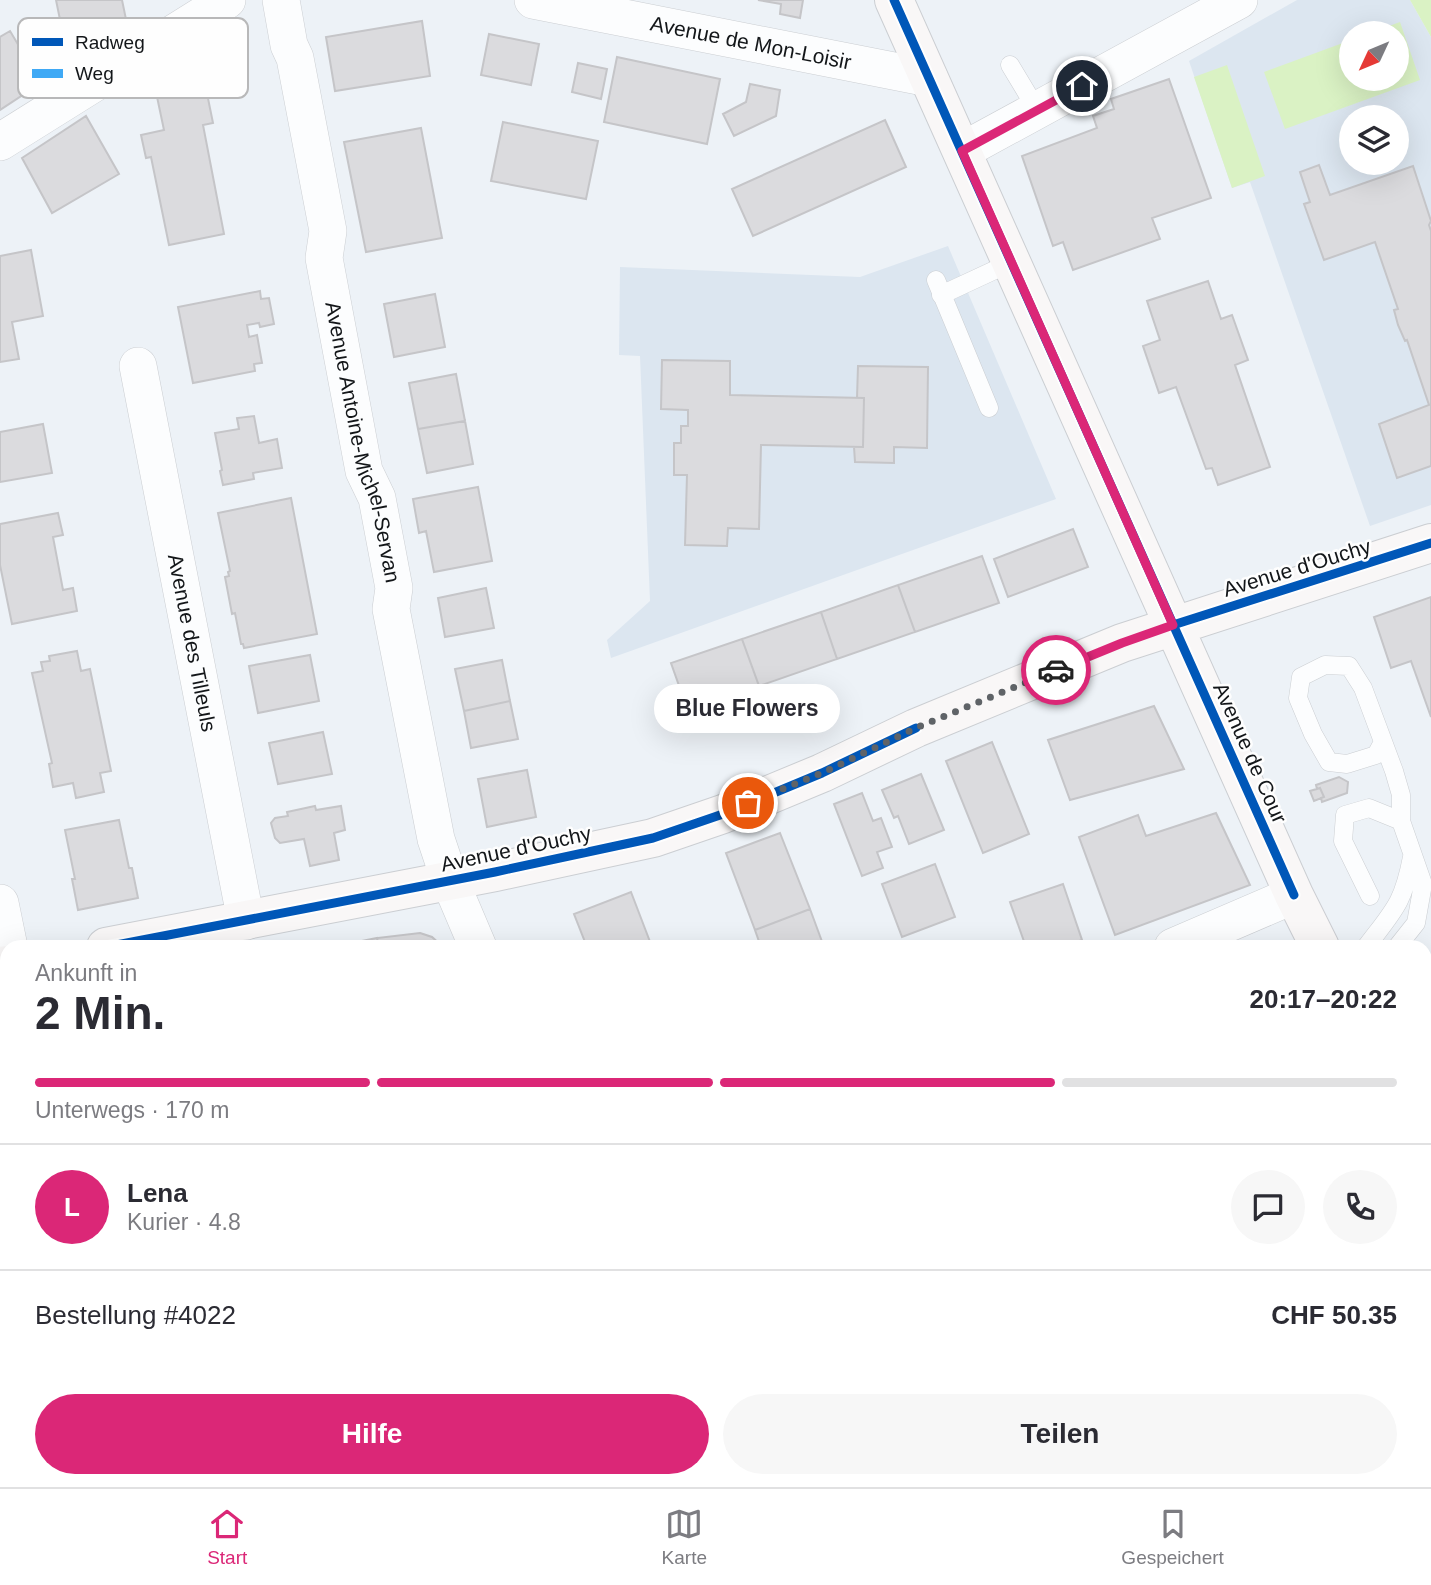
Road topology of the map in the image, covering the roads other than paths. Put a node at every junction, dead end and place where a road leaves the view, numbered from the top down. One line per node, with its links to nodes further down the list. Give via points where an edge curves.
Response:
1 (227, 0): 7 (street)
2 (261, 0): 3 (street)
3 (282, 0): 22 (street, Avenue Antoine-Michel-Servan, via 328,231 324,258 356,430 364,471 377,498 394,588 391,609 396,636 436,839)
4 (533, 0): 9 (street, Avenue de Mon-Loisir)
5 (894, 0): 9 (main road, Avenue de Cour)
6 (1239, 0): 11 (street)
7 (198, 18)
8 (1010, 65): 11 (lane)
9 (929, 78): 13 (main road, Avenue de Cour)
10 (70, 98): 12 (street)
11 (1037, 110): 13 (street)
12 (0, 142)
13 (962, 151): 14 (main road, Avenue de Cour)
14 (1012, 262): 16 (lane, via 939,287); 18 (main road, Avenue de Cour)
15 (138, 366): 26 (street, Avenue des Tilleuls)
16 (989, 408)
17 (1431, 543): 18 (main road, Avenue d'Ouchy)
18 (1173, 625): 22 (main road, Avenue d'Ouchy, via 916,728 723,814 653,838); 23 (main road, Avenue de Cour)
19 (1383, 742): 19 (lane, via 1363,688 1349,666 1325,665 1301,677 1298,698 1329,762 1347,764 1376,755); 20 (lane, via 1401,795)
20 (1401, 821): 21 (lane); 24 (lane, via 1369,808 1345,815 1343,841)
21 (1412, 854): 32 (lane, via 1397,909); 33 (lane, via 1423,884 1416,923)
22 (450, 881): 26 (main road, Avenue d'Ouchy); 29 (street, Avenue Antoine-Michel-Servan)
23 (1294, 895): 30 (street); 31 (main road, Avenue de Cour)
24 (1370, 896)
25 (0, 903): 27 (street)
26 (246, 921): 28 (main road, Avenue d'Ouchy)
27 (8, 940)
28 (144, 940)
29 (475, 940)
30 (1189, 940)
31 (1316, 940)
32 (1372, 940)
33 (1402, 940)

